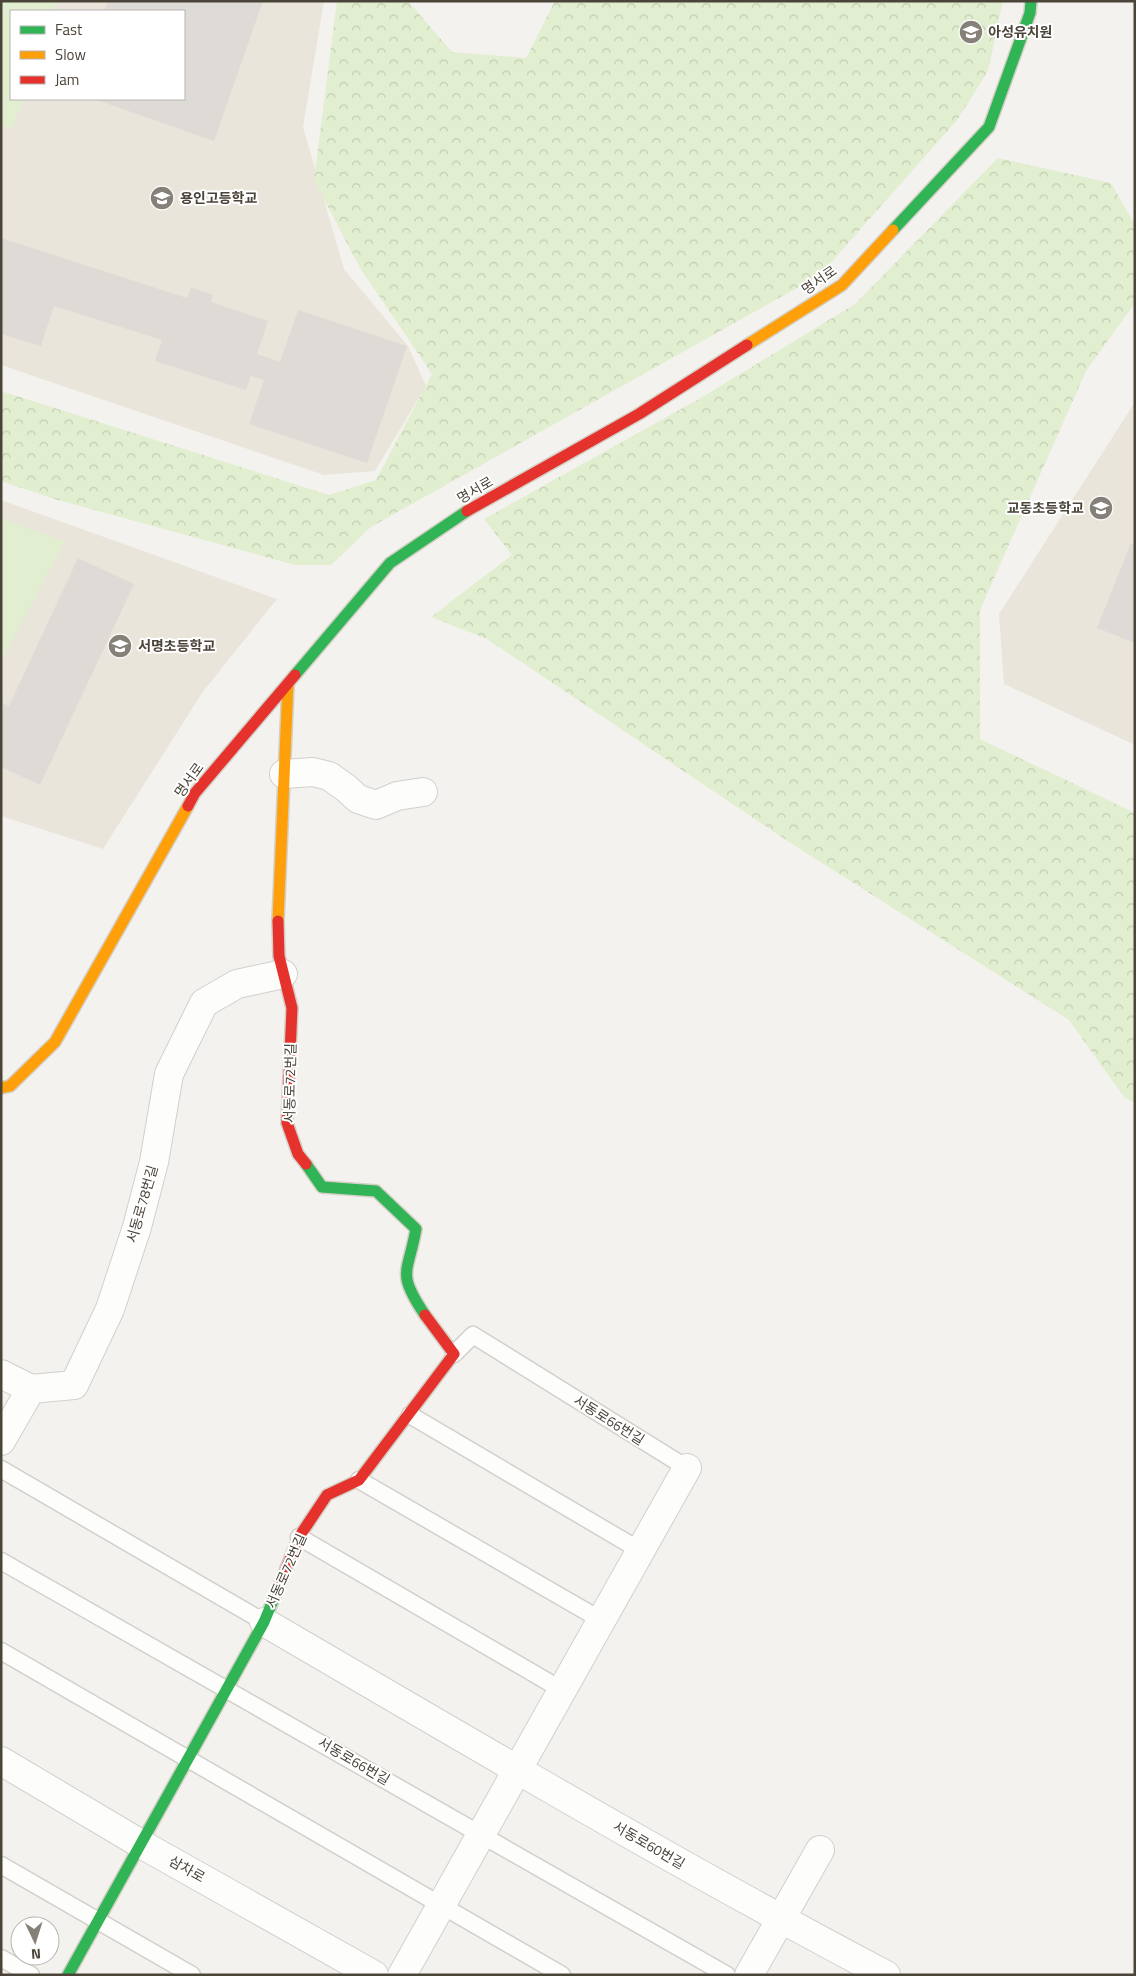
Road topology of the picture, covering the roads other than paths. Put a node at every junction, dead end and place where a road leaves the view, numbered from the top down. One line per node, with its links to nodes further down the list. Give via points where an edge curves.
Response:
1 (1031, 1): 2 (street, 명서로, via 1030,13 989,127 842,285 639,414 468,511 390,563)
2 (288, 684): 3 (street, 서동로72번길); 6 (street, 명서로, via 195,793 55,1042 10,1086)
3 (284, 774): 4 (street, via 313,772 329,776 358,799 376,805 397,796); 5 (street, 서동로72번길, via 277,908)
4 (423, 792)
5 (283, 974): 7 (street, 서동로72번길, via 292,1008 287,1123 298,1154 322,1187 376,1191 416,1229 405,1277 414,1301); 9 (street, 서동로78번길, via 237,984 204,1003 169,1074 154,1162 138,1227 110,1309 74,1384)
6 (1, 1088)
7 (454, 1354): 10 (street, 서동로72번길); 12 (lane, 서동로66번길, via 473,1335)
8 (1, 1374): 9 (street)
9 (30, 1389): 11 (street)
10 (410, 1415): 14 (street, 서동로72번길); 16 (lane)
11 (1, 1441)
12 (687, 1468): 16 (street, 서동로66번길)
13 (1, 1469): 19 (lane, 서동로72번길)
14 (359, 1480): 15 (street, 서동로72번길, via 327,1495); 18 (lane)
15 (299, 1537): 19 (street, 서동로72번길); 22 (lane)
16 (641, 1551): 18 (street, 서동로66번길)
17 (1, 1561): 21 (lane)
18 (602, 1620): 22 (street, 서동로66번길)
19 (264, 1622): 21 (street, 서동로72번길); 25 (street)
20 (1, 1651): 23 (lane)
21 (227, 1689): 23 (street, 서동로72번길); 26 (lane, 서동로66번길)
22 (562, 1690): 25 (street, 서동로66번길)
23 (188, 1758): 27 (street, 서동로72번길); 30 (lane)
24 (1, 1761): 27 (street, 삼차로)
25 (517, 1770): 26 (street, 서동로66번길); 31 (street, 서동로60번길)
26 (481, 1833): 30 (street, 서동로66번길); 40 (lane)
27 (141, 1844): 32 (street, 서동로72번길); 37 (street, 삼차로)
28 (820, 1850): 31 (street)
29 (1, 1865): 32 (lane)
30 (440, 1906): 38 (street, 서동로66번길); 39 (lane)
31 (780, 1920): 41 (street); 42 (street, 서동로60번길)
32 (98, 1921): 35 (street, 서동로72번길); 36 (lane)
33 (1, 1958): 34 (lane)
34 (31, 1975)
35 (68, 1975)
36 (192, 1975)
37 (374, 1975)
38 (402, 1975)
39 (562, 1975)
40 (727, 1975)
41 (748, 1975)
42 (886, 1975)

